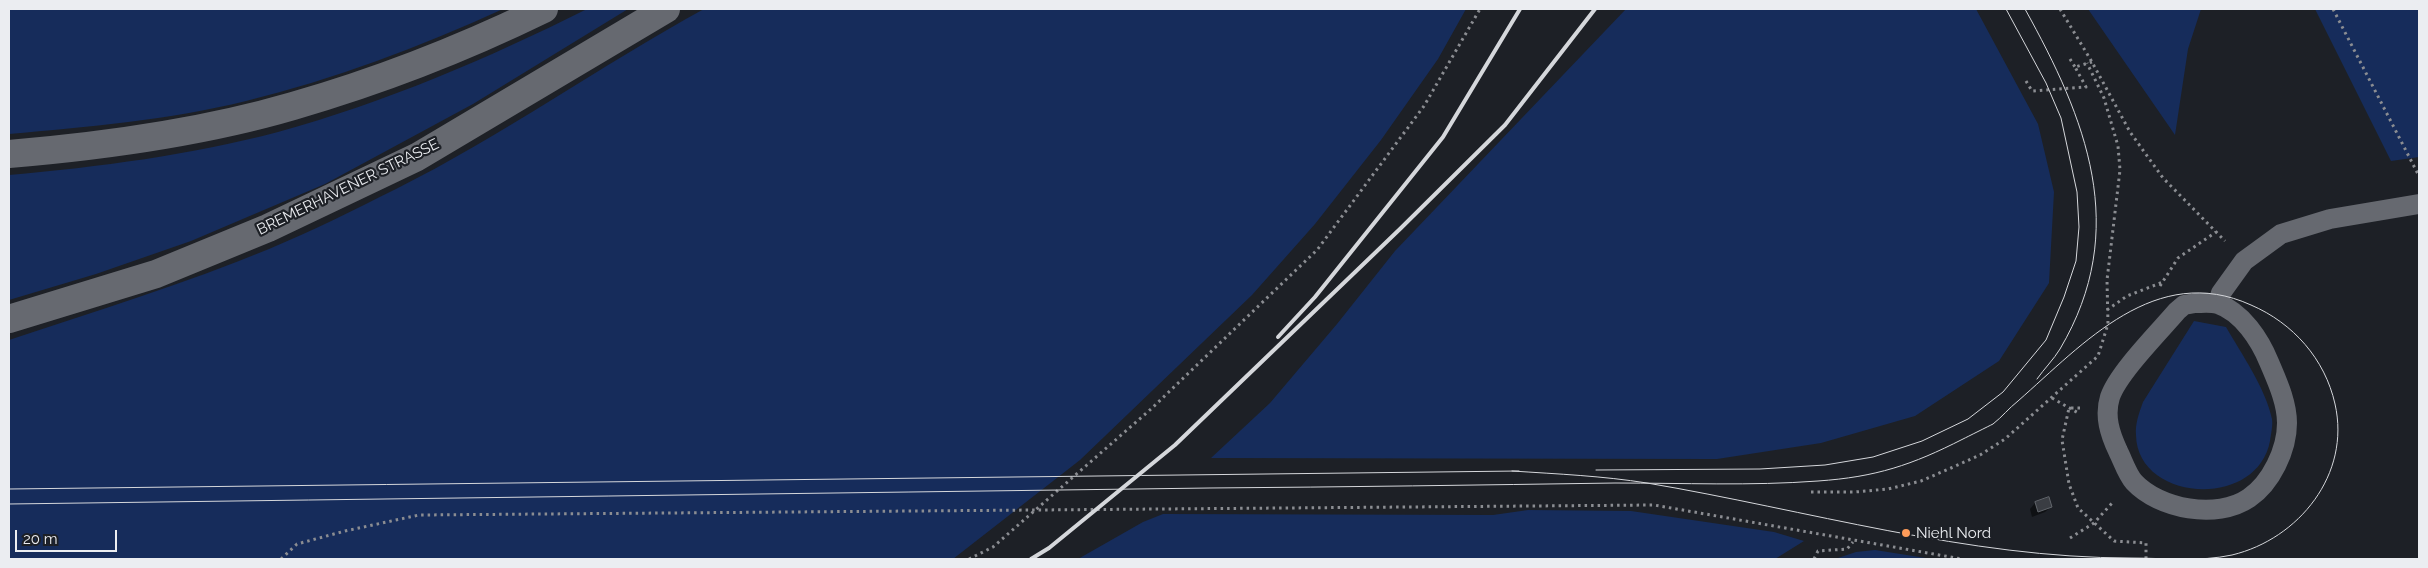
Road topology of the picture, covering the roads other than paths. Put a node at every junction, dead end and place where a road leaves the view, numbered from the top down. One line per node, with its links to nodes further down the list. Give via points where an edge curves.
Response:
1 (544, 9): 3 (street, via 411,68 292,107 181,132)
2 (666, 9): 6 (street, BREMERHAVENER STRASSE, via 417,157 268,228 156,274)
3 (9, 154)
4 (2419, 204): 5 (lane, via 2330,220 2281,234 2244,261 2221,294)
5 (2218, 304): 5 (lane, via 2196,303 2177,310 2110,398 2108,427 2132,480 2164,503 2194,510 2228,506 2248,499 2266,482 2281,452 2286,432 2285,409 2268,358 2243,320)
6 (9, 319)

